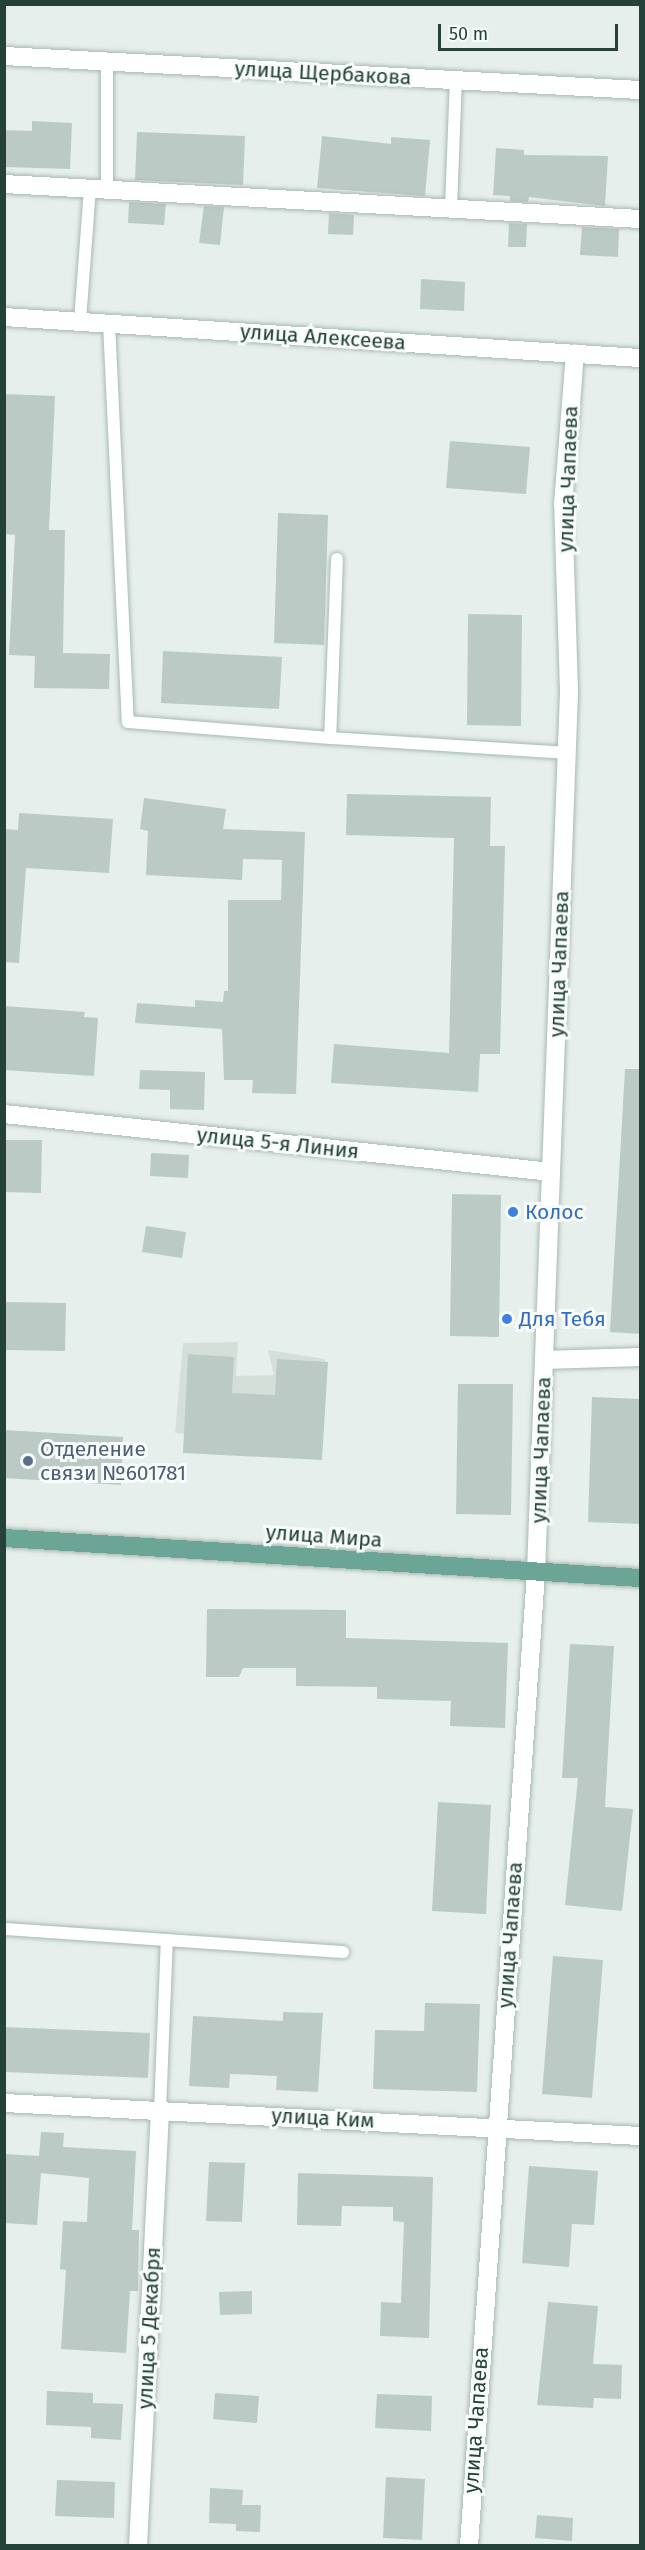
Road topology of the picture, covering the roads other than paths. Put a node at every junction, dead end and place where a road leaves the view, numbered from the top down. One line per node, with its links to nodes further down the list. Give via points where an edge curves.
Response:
1 (4, 56): 2 (street, улица Щербакова)
2 (107, 62): 3 (street, улица Щербакова); 6 (lane)
3 (456, 80): 4 (street, улица Щербакова); 7 (lane)
4 (640, 90)
5 (4, 184): 6 (street)
6 (98, 189): 7 (street); 10 (lane)
7 (451, 208): 8 (street)
8 (640, 219)
9 (4, 317): 10 (street, улица Алексеева)
10 (80, 321): 11 (street, улица Алексеева)
11 (109, 323): 12 (street, улица Алексеева); 15 (lane, via 128,722)
12 (575, 353): 13 (street, улица Алексеева); 16 (street, улица Чапаева, via 563,505)
13 (640, 358)
14 (337, 559): 15 (lane)
15 (330, 738): 16 (lane)
16 (567, 753): 18 (street, улица Чапаева)
17 (4, 1114): 18 (street, улица 5-я Линия)
18 (551, 1172): 20 (street, улица Чапаева)
19 (640, 1358): 20 (street)
20 (544, 1360): 22 (street, улица Чапаева)
21 (4, 1538): 22 (main road, улица Мира)
22 (536, 1572): 23 (main road, улица Мира); 29 (street, улица Чапаева)
23 (640, 1578)
24 (4, 1929): 25 (lane)
25 (167, 1940): 26 (lane); 28 (lane)
26 (342, 1952)
27 (4, 2103): 28 (street, улица Ким)
28 (160, 2111): 29 (street, улица Ким); 31 (street, улица 5 Декабря)
29 (495, 2127): 30 (street, улица Ким); 32 (street, улица Чапаева)
30 (640, 2136)
31 (138, 2546)
32 (468, 2546)

